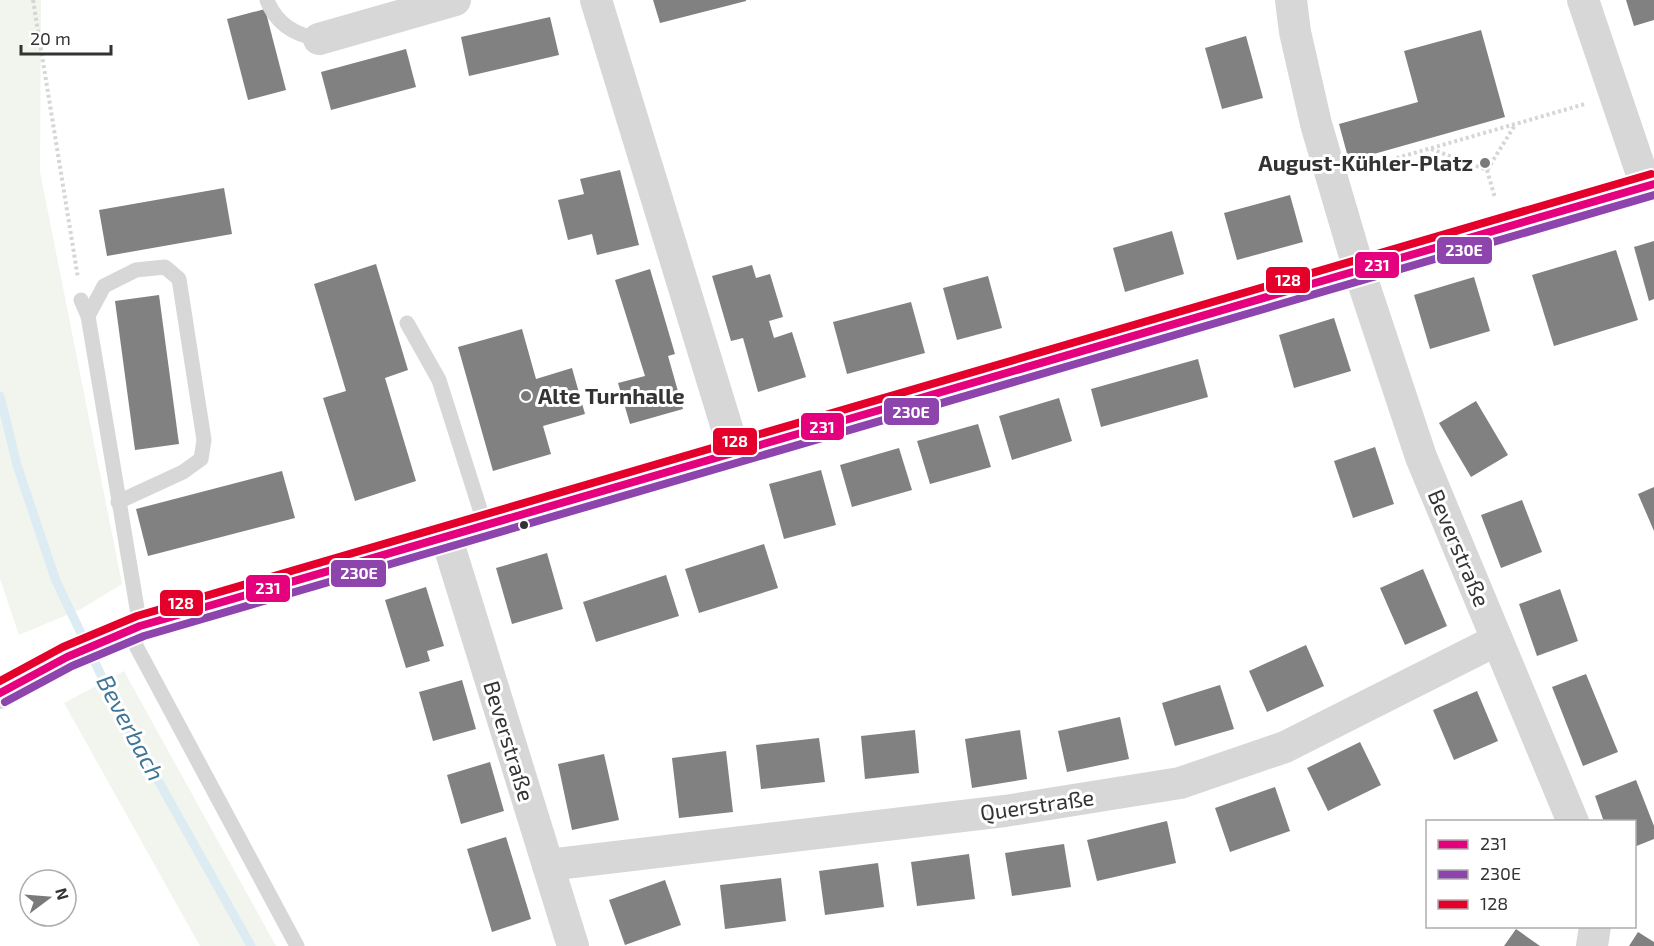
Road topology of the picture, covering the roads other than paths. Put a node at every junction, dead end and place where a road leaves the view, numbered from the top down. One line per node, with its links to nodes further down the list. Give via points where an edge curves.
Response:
1 (267, 0): 6 (lane, via 280,22 301,36)
2 (455, 0): 6 (street)
3 (596, 0): 12 (street)
4 (1291, 0): 8 (street, Beverstraße, via 1316,124)
5 (1583, 0): 7 (street)
6 (319, 39)
7 (1650, 185): 8 (street)
8 (1359, 270): 12 (street); 17 (street, Beverstraße, via 1421,457)
9 (81, 300): 10 (lane)
10 (88, 316): 13 (lane); 13 (lane, via 104,286 136,270 165,267 179,279 204,440 201,459 183,472)
11 (407, 323): 14 (lane, via 439,380)
12 (734, 451): 14 (street)
13 (118, 502): 16 (lane)
14 (485, 525): 15 (street)
15 (446, 536): 16 (street); 20 (street, Beverstraße)
16 (128, 631): 18 (street, via 67,657); 22 (lane)
17 (1497, 640): 19 (street, Beverstraße); 20 (street, Querstraße, via 1285,747 1180,783 1005,811)
18 (0, 693)
19 (1572, 820)
20 (548, 865): 23 (street, Beverstraße)
21 (1594, 928): 24 (street)
22 (297, 946)
23 (573, 946)
24 (1592, 946)

